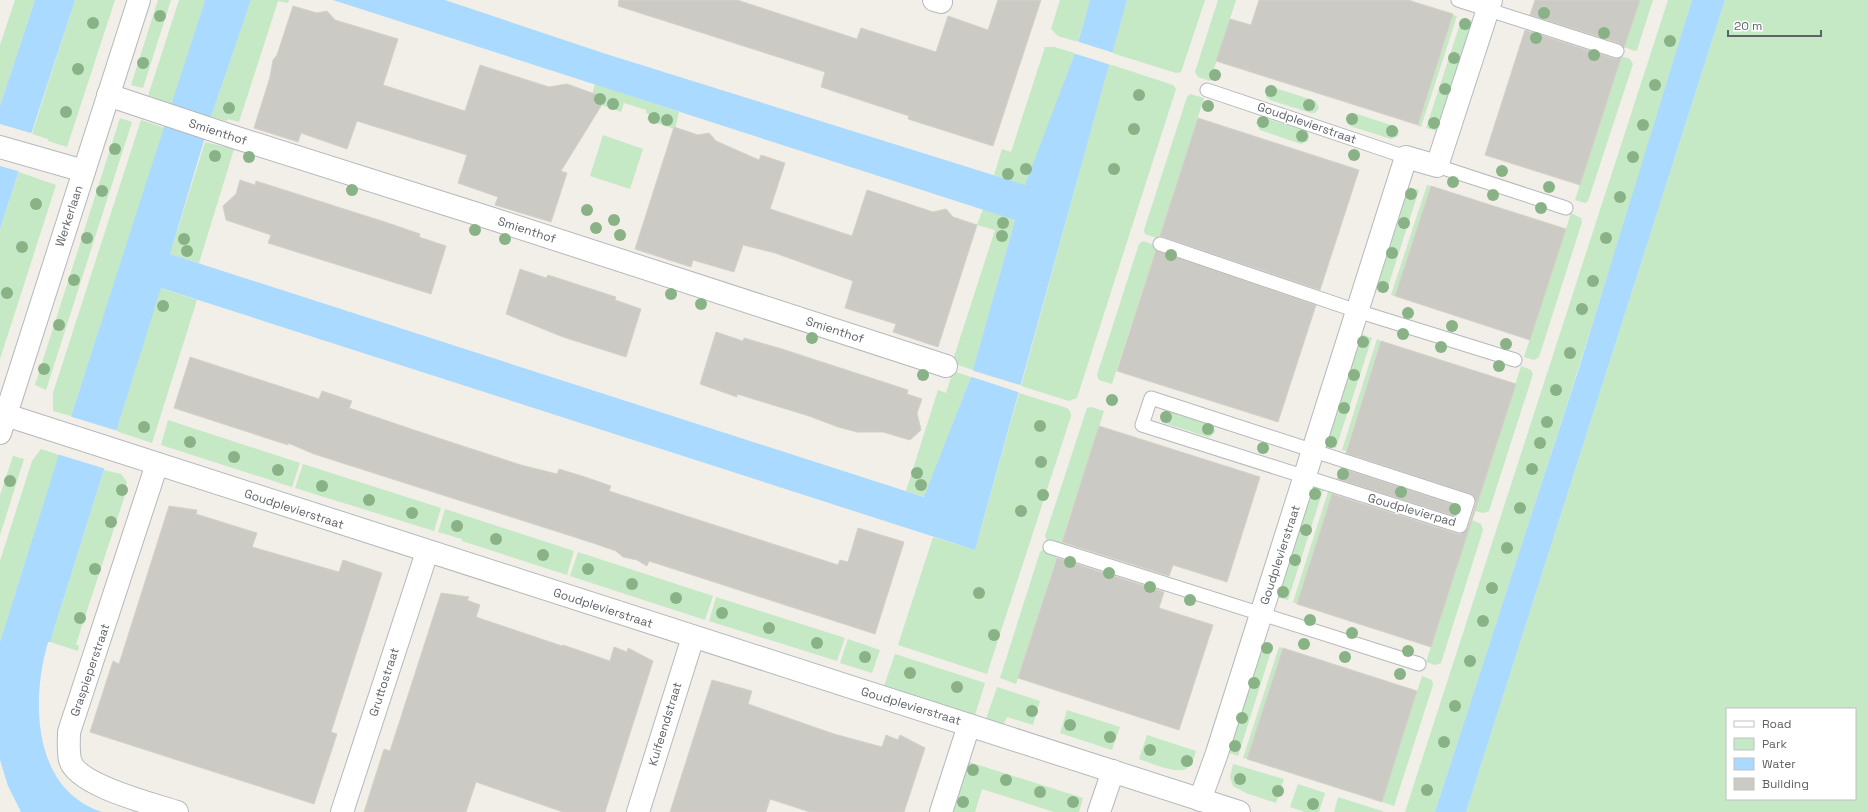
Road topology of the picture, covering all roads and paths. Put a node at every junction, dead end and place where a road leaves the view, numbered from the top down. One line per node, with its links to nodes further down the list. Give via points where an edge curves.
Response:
1 (139, 0): 6 (street, Werkerlaan)
2 (1458, 0): 3 (lane)
3 (1489, 5): 4 (lane); 9 (street)
4 (1617, 51)
5 (1207, 90): 8 (lane, Goudplevierstraat)
6 (108, 95): 10 (street, Werkerlaan); 15 (street, Smienthof)
7 (0, 146): 10 (street)
8 (1406, 157): 9 (street, Goudplevierstraat); 13 (street, Goudplevierstraat)
9 (1437, 166): 11 (lane, Goudplevierstraat)
10 (84, 171): 16 (street, Werkerlaan)
11 (1566, 208)
12 (1160, 244): 13 (lane)
13 (1357, 311): 14 (lane); 17 (street, Goudplevierstraat)
14 (1515, 360)
15 (946, 366)
16 (3, 424): 18 (street, Goudplevierstraat, via 48,430)
17 (1313, 450): 19 (street, Goudplevierstraat); 19 (lane, Goudplevierpad, via 1468,501 1460,526); 19 (lane, Goudplevierpad, via 1151,398 1142,424)
18 (157, 464): 21 (street, Goudplevierstraat); 28 (street, Graspieperstraat, via 69,732 68,743 70,761 86,778 101,787)
19 (1304, 477): 22 (street, Goudplevierstraat)
20 (1050, 547): 22 (lane)
21 (427, 552): 23 (street, Goudplevierstraat); 29 (street, Gruttostraat)
22 (1261, 614): 24 (lane); 27 (street, Goudplevierstraat)
23 (693, 637): 25 (street, Goudplevierstraat); 30 (street, Kuifeendstraat)
24 (1419, 664)
25 (969, 724): 26 (street, Goudplevierstraat); 31 (street)
26 (1113, 771): 27 (street, Goudplevierstraat); 32 (street)
27 (1200, 800): 33 (street, Goudplevierstraat)
28 (178, 812)
29 (342, 812)
30 (638, 812)
31 (941, 812)
32 (1099, 812)
33 (1239, 812)

